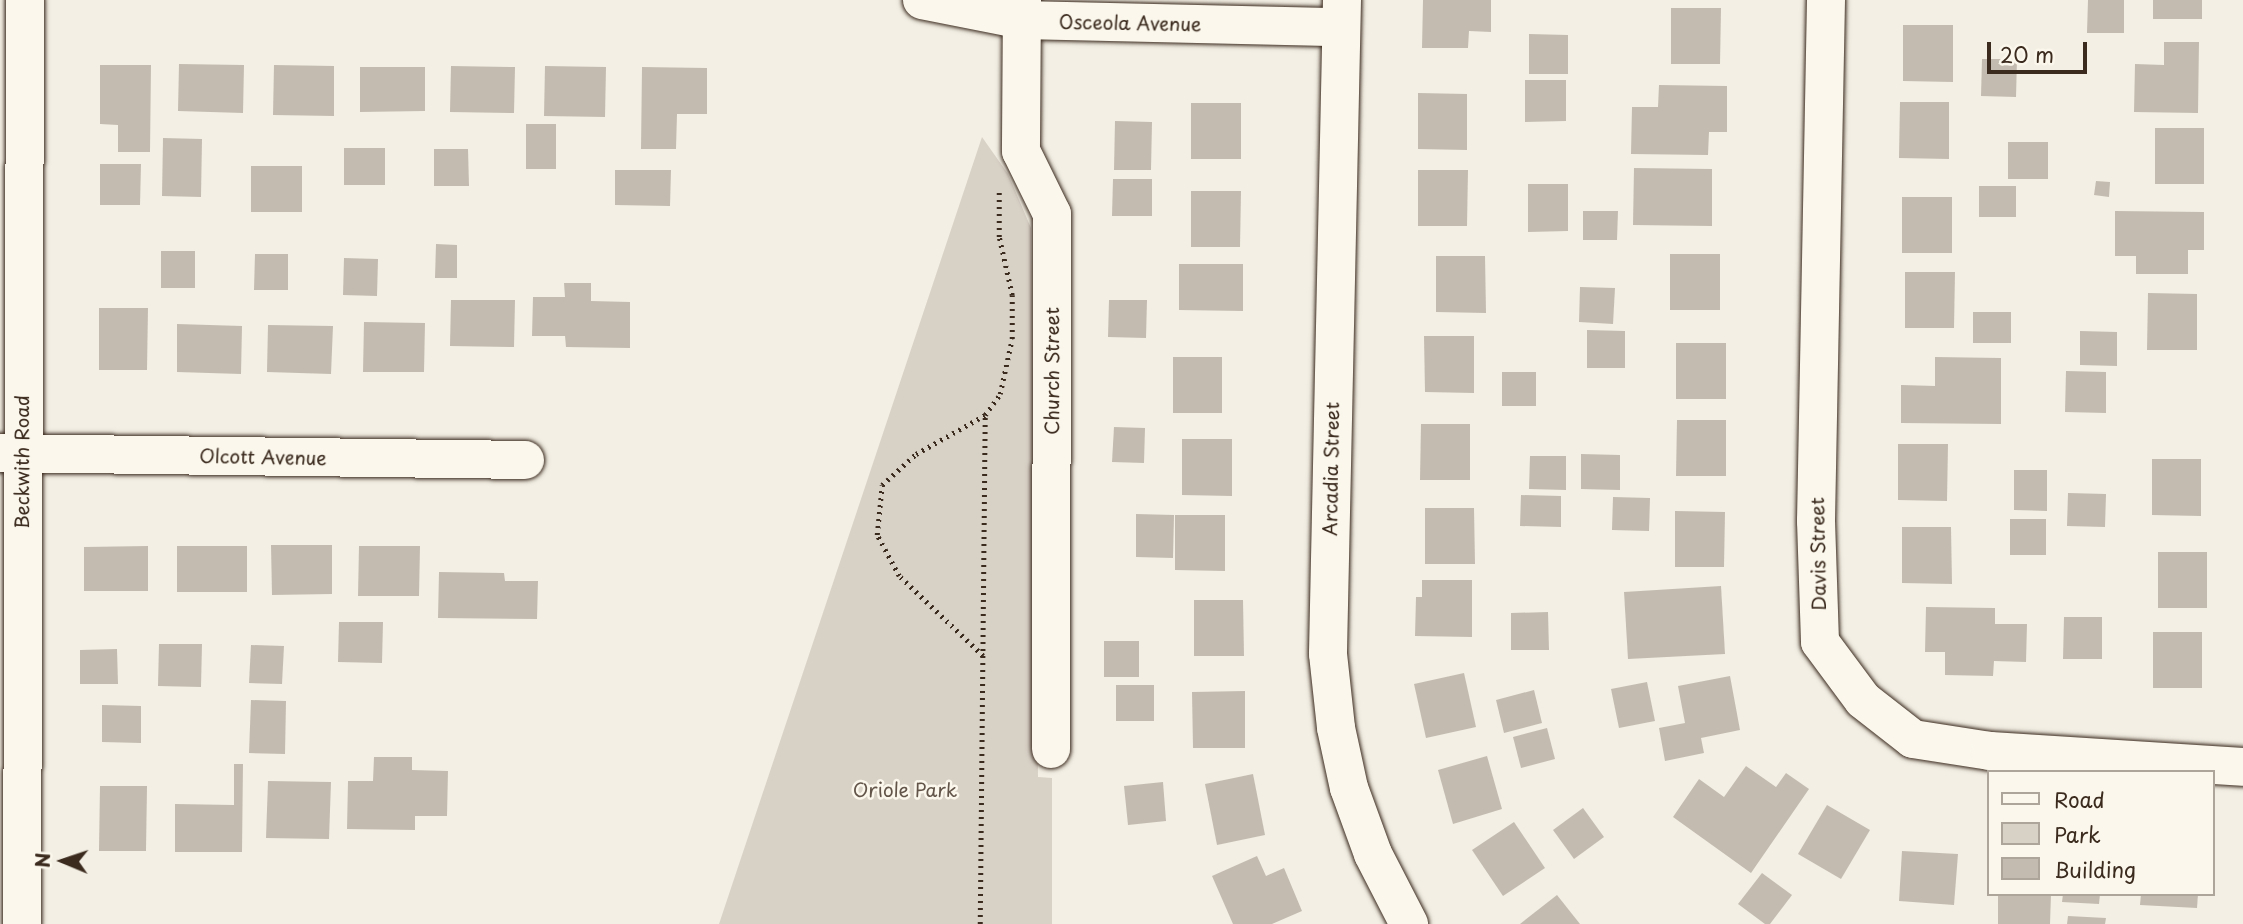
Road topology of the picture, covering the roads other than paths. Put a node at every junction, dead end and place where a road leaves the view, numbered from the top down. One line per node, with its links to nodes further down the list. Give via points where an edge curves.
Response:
1 (25, 0): 6 (street, Beckwith Road)
2 (922, 0): 4 (street, Osceola Avenue)
3 (1826, 0): 9 (street, Davis Street, via 1816,521 1820,642 1863,700 1913,739 1990,751)
4 (1022, 10): 5 (street, Osceola Avenue); 8 (street, Church Street, via 1021,151 1052,214)
5 (1341, 13): 11 (street, Arcadia Street, via 1328,654 1336,728 1349,788 1373,854)
6 (11, 453): 7 (street, Olcott Avenue); 10 (street, Beckwith Road)
7 (525, 460)
8 (1051, 748)
9 (2243, 768)
10 (22, 924)
11 (1409, 924)

